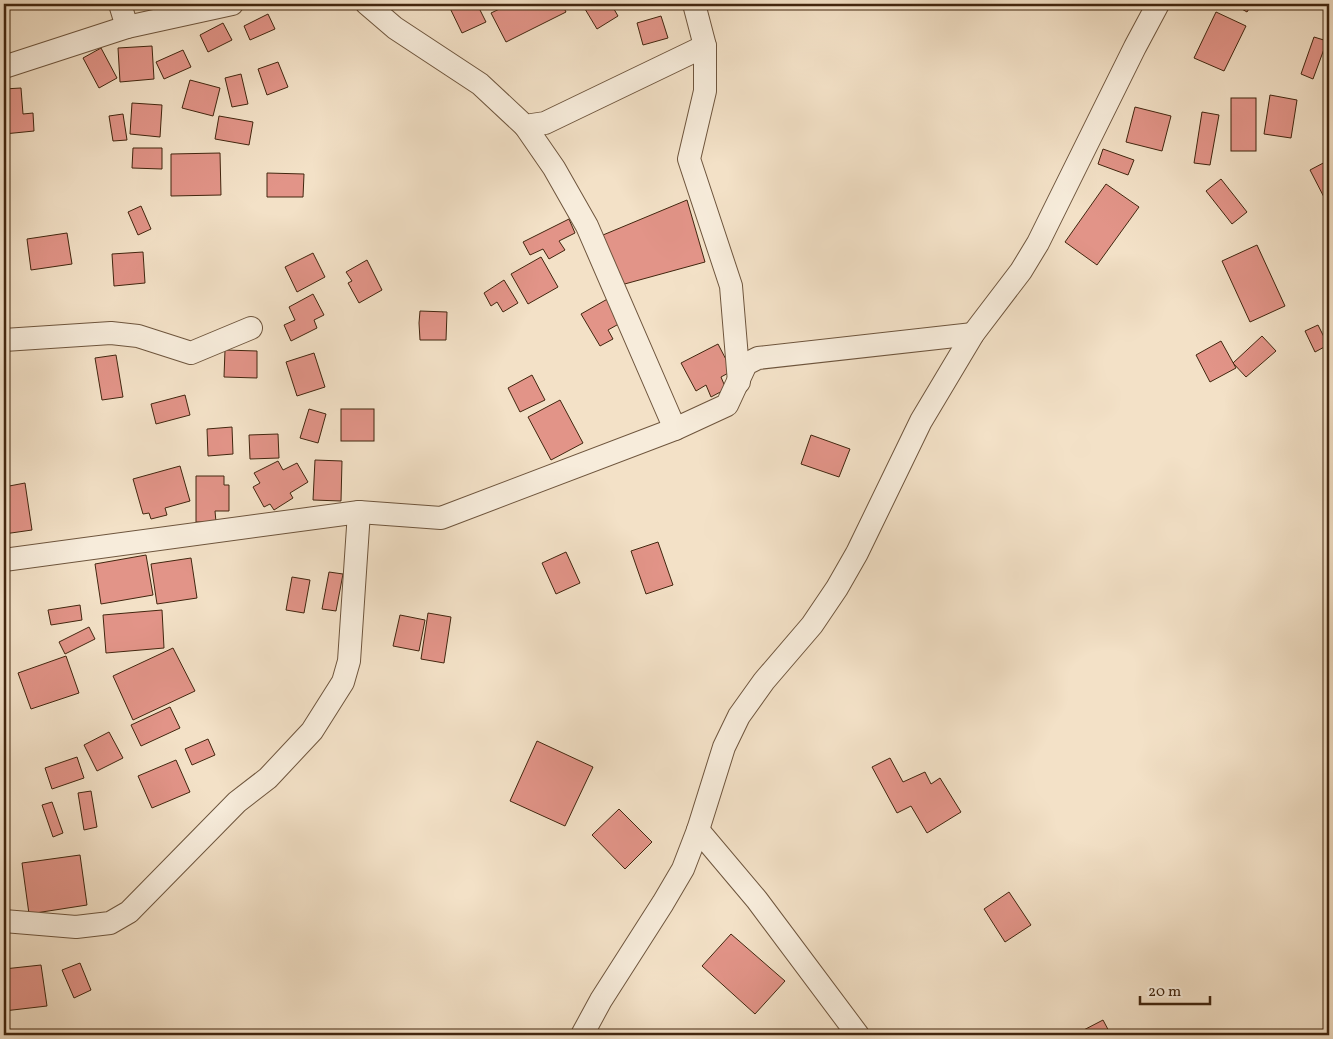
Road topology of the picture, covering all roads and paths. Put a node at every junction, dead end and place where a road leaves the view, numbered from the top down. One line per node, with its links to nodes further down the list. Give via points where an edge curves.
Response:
1 (120, 4): 6 (street)
2 (232, 4): 6 (street)
3 (367, 4): 9 (street, via 395,28 480,84)
4 (694, 4): 7 (street)
5 (1158, 4): 11 (street, via 1038,243)
6 (127, 27): 8 (street)
7 (705, 46): 9 (street, via 546,122); 13 (street, via 705,91 690,159 731,286)
8 (4, 67)
9 (525, 126): 14 (street, via 554,168 587,226)
10 (251, 328): 12 (street, via 191,353 138,336 110,333)
11 (973, 334): 13 (street, via 758,358 746,364); 17 (street, via 921,421 837,588 812,625 739,716 730,733)
12 (4, 340)
13 (738, 382): 14 (street, via 727,405)
14 (675, 428): 15 (street, via 441,518)
15 (359, 512): 16 (street); 18 (street, via 349,661 343,682 312,731 129,912 110,923 76,927)
16 (4, 560)
17 (698, 830): 19 (street, via 683,869); 20 (street, via 757,900)
18 (4, 921)
19 (582, 1035)
20 (858, 1035)

